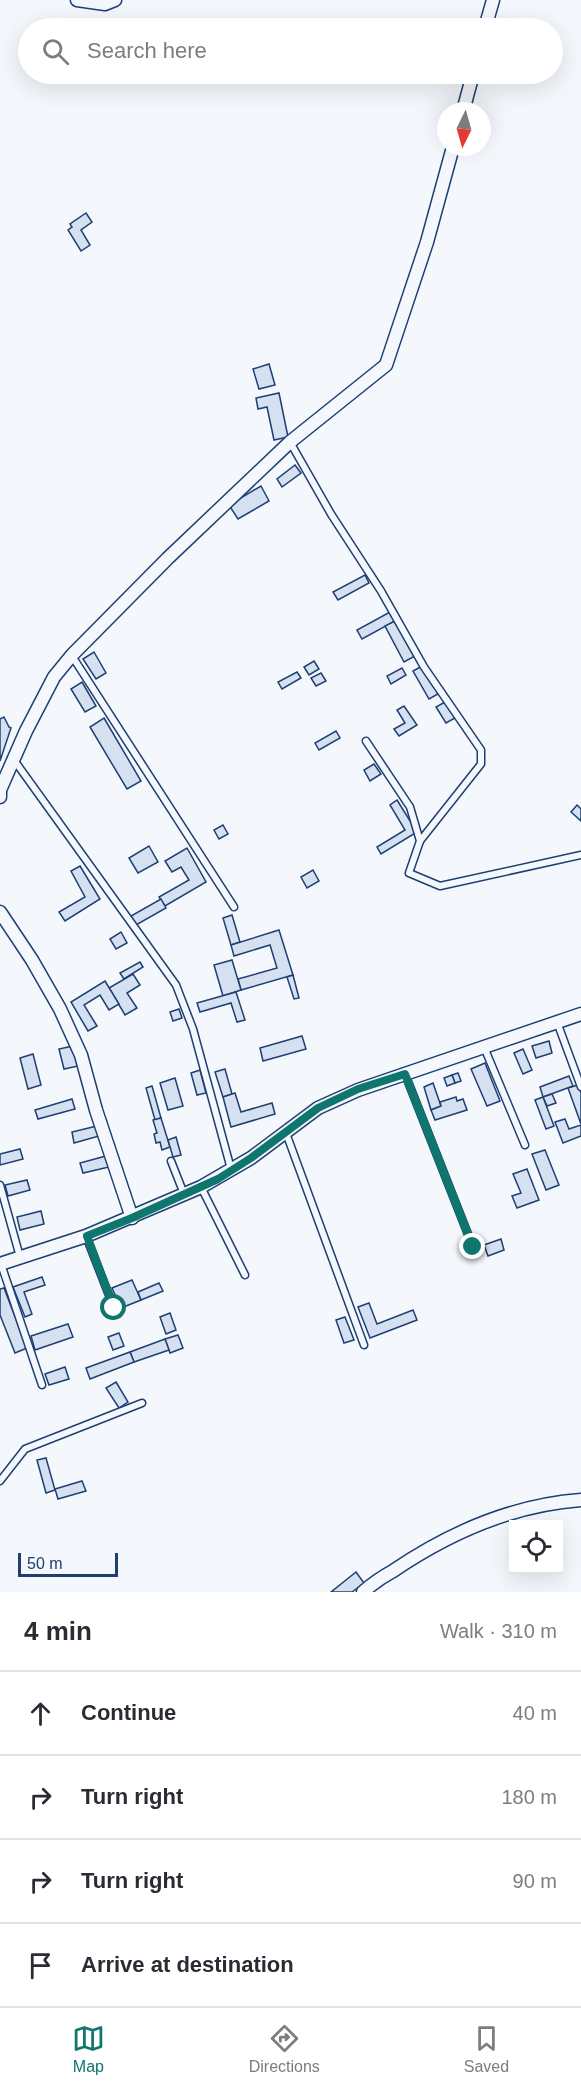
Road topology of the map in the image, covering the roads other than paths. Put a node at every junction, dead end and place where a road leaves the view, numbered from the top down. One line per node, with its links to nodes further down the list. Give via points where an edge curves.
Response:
1 (77, 0): 2 (street, via 105,4)
2 (115, 0)
3 (493, 0): 4 (street)
4 (488, 18)
5 (470, 84): 6 (street)
6 (465, 102)
7 (451, 156): 8 (street, via 427,242 386,364)
8 (290, 442): 9 (street); 13 (lane, via 424,667 481,750 481,764)
9 (72, 655): 11 (street, via 54,677); 15 (lane)
10 (366, 741): 13 (lane, via 410,807)
11 (13, 760): 12 (street); 25 (lane, via 176,985 193,1029)
12 (0, 798)
13 (420, 841): 14 (lane, via 410,873 440,886)
14 (581, 855)
15 (234, 907)
16 (0, 912): 29 (street, via 60,1009 81,1055)
17 (581, 1014): 18 (street)
18 (557, 1022): 19 (street); 21 (lane)
19 (483, 1047): 20 (street); 23 (lane)
20 (405, 1074): 22 (street, via 358,1089 318,1108); 31 (lane)
21 (581, 1087)
22 (286, 1132): 25 (street); 36 (lane)
23 (525, 1145)
24 (171, 1161): 28 (lane)
25 (231, 1170): 27 (street)
26 (0, 1185): 32 (lane)
27 (201, 1187): 28 (street); 34 (lane)
28 (184, 1194): 29 (street)
29 (132, 1218): 30 (street)
30 (87, 1236): 32 (street); 35 (lane)
31 (473, 1247)
32 (20, 1257): 33 (street)
33 (1, 1264): 37 (lane)
34 (245, 1275)
35 (114, 1308)
36 (364, 1346)
37 (42, 1385)
38 (142, 1403): 39 (lane, via 25,1449)
39 (0, 1481)
40 (581, 1500): 41 (street, via 521,1510 469,1528 413,1557)
41 (363, 1592)

